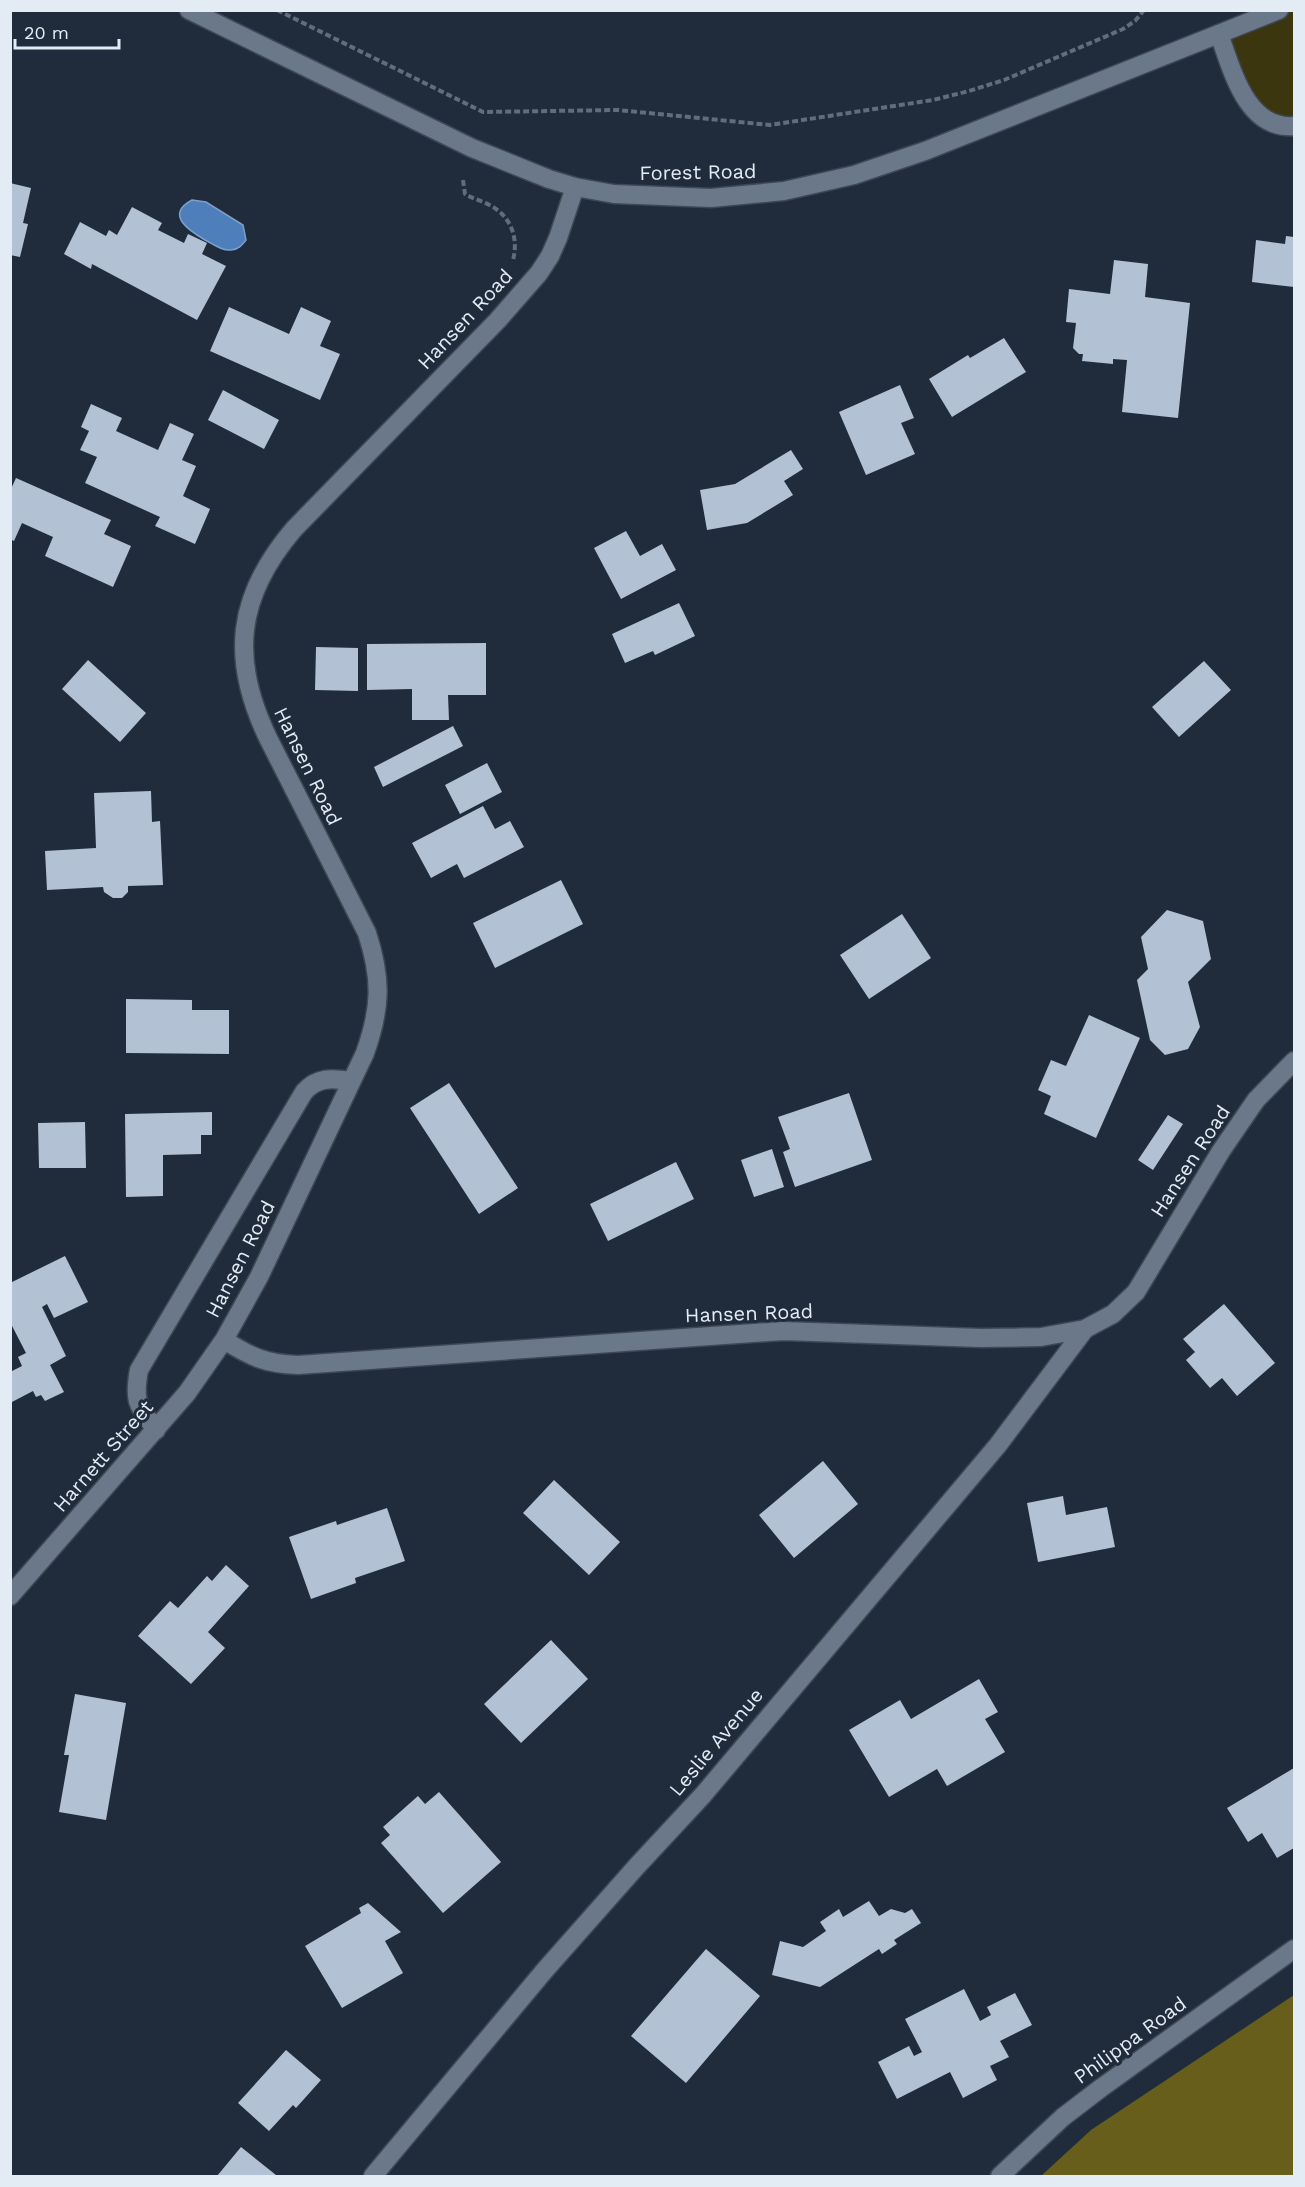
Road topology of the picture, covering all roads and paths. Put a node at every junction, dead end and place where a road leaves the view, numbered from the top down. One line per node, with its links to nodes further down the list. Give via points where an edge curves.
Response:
1 (189, 10): 10 (street, Forest Road, via 472,148)
2 (278, 10): 6 (path)
3 (1144, 10): 6 (path, via 1123,29 1004,80 933,100 801,122 770,125 591,109)
4 (1279, 10): 5 (street, Forest Road)
5 (1219, 34): 8 (street, via 1244,97 1266,120); 10 (street, Forest Road, via 925,151 820,184 711,198 638,196)
6 (483, 112): 7 (path)
7 (480, 120)
8 (1294, 126)
9 (463, 180): 11 (path, via 465,194 495,208 510,223 516,243)
10 (575, 187): 13 (street, Hansen Road, via 558,238 539,273 294,529 276,550 250,602 243,658 256,712 368,933 375,956 376,1024)
11 (512, 264)
12 (1294, 1061): 14 (street, Hansen Road, via 1256,1100 1221,1151 1136,1292 1113,1314)
13 (350, 1081): 15 (street, Hansen Road, via 260,1277); 16 (street, via 320,1080 304,1092 139,1370 136,1397)
14 (1085, 1329): 15 (street, Hansen Road, via 1041,1337 981,1338 783,1331 298,1365 251,1357); 19 (street, Leslie Avenue, via 998,1445 703,1795 545,1970)
15 (224, 1340): 16 (street, Harnett Street, via 187,1394)
16 (156, 1430): 17 (street, Harnett Street)
17 (10, 1596)
18 (1294, 1949): 20 (street, Philippa Road, via 1091,2095)
19 (373, 2176)
20 (1000, 2176)

